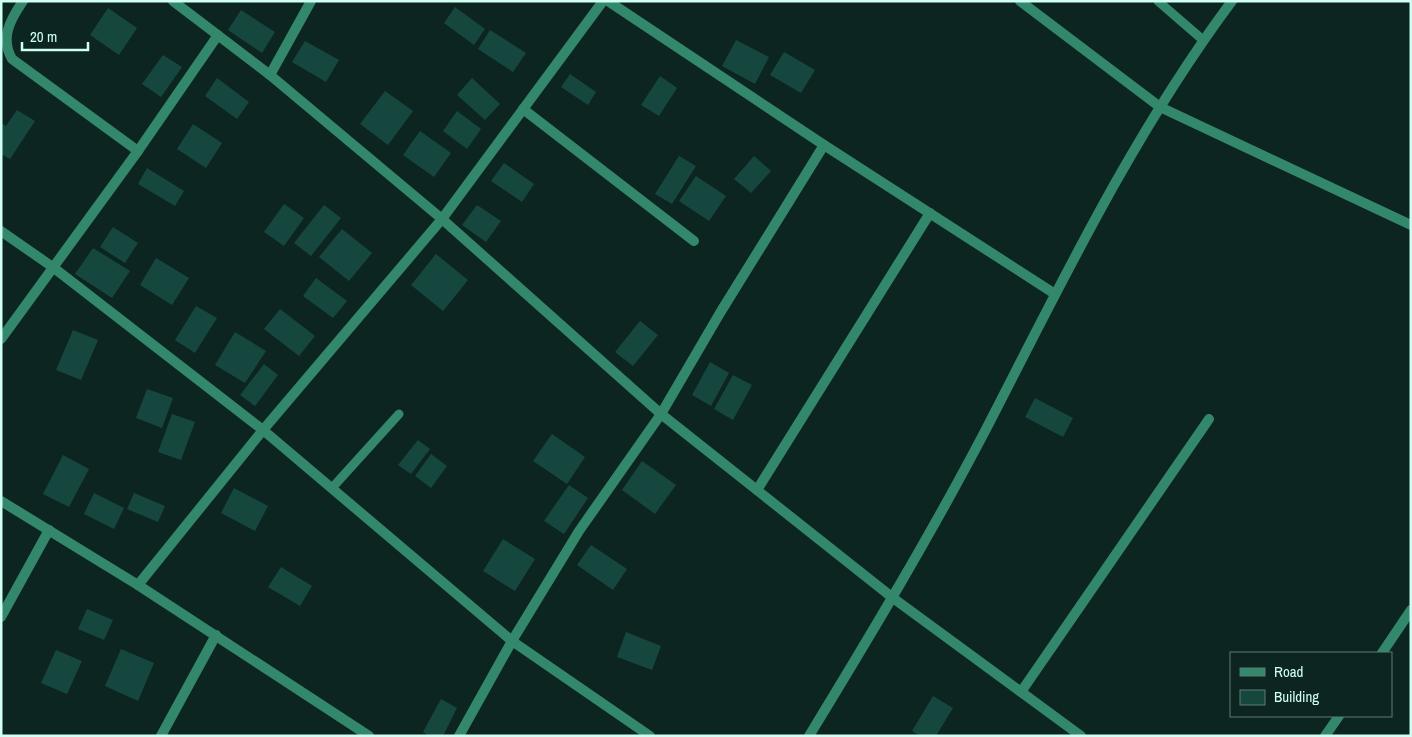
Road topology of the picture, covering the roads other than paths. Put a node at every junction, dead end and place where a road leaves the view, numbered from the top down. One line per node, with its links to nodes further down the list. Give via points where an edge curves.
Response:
1 (23, 1): 15 (street, via 10,21 5,37 6,51 12,59)
2 (173, 1): 9 (street)
3 (312, 1): 11 (street)
4 (603, 1): 13 (street)
5 (608, 1): 14 (street)
6 (1020, 1): 12 (street)
7 (1158, 1): 10 (lane)
8 (1232, 1): 10 (street)
9 (218, 35): 11 (street); 15 (street)
10 (1203, 40): 12 (street)
11 (270, 75): 17 (street)
12 (1160, 107): 18 (street); 22 (street, via 1127,160)
13 (523, 109): 17 (street); 20 (street)
14 (824, 145): 16 (street); 25 (street)
15 (138, 151): 21 (street)
16 (930, 214): 22 (street); 29 (street)
17 (442, 219): 25 (street); 27 (street)
18 (1411, 225)
19 (1, 231): 21 (street)
20 (694, 241)
21 (54, 268): 23 (street); 27 (street)
22 (1055, 294): 33 (street)
23 (1, 338)
24 (399, 414): 28 (lane)
25 (661, 414): 29 (street); 37 (street, via 579,531)
26 (1209, 419): 39 (street)
27 (263, 430): 28 (street); 32 (street)
28 (332, 488): 37 (street)
29 (757, 490): 33 (street)
30 (1, 501): 31 (street)
31 (49, 530): 32 (street); 35 (street)
32 (138, 584): 36 (street)
33 (893, 598): 39 (street); 45 (street)
34 (1411, 610): 38 (street)
35 (1, 617)
36 (216, 635): 41 (street); 42 (street)
37 (512, 641): 43 (street); 44 (street)
38 (1383, 652)
39 (1022, 692): 46 (street)
40 (1338, 717): 47 (street)
41 (161, 736)
42 (369, 736)
43 (459, 736)
44 (650, 736)
45 (809, 736)
46 (1081, 736)
47 (1326, 736)

